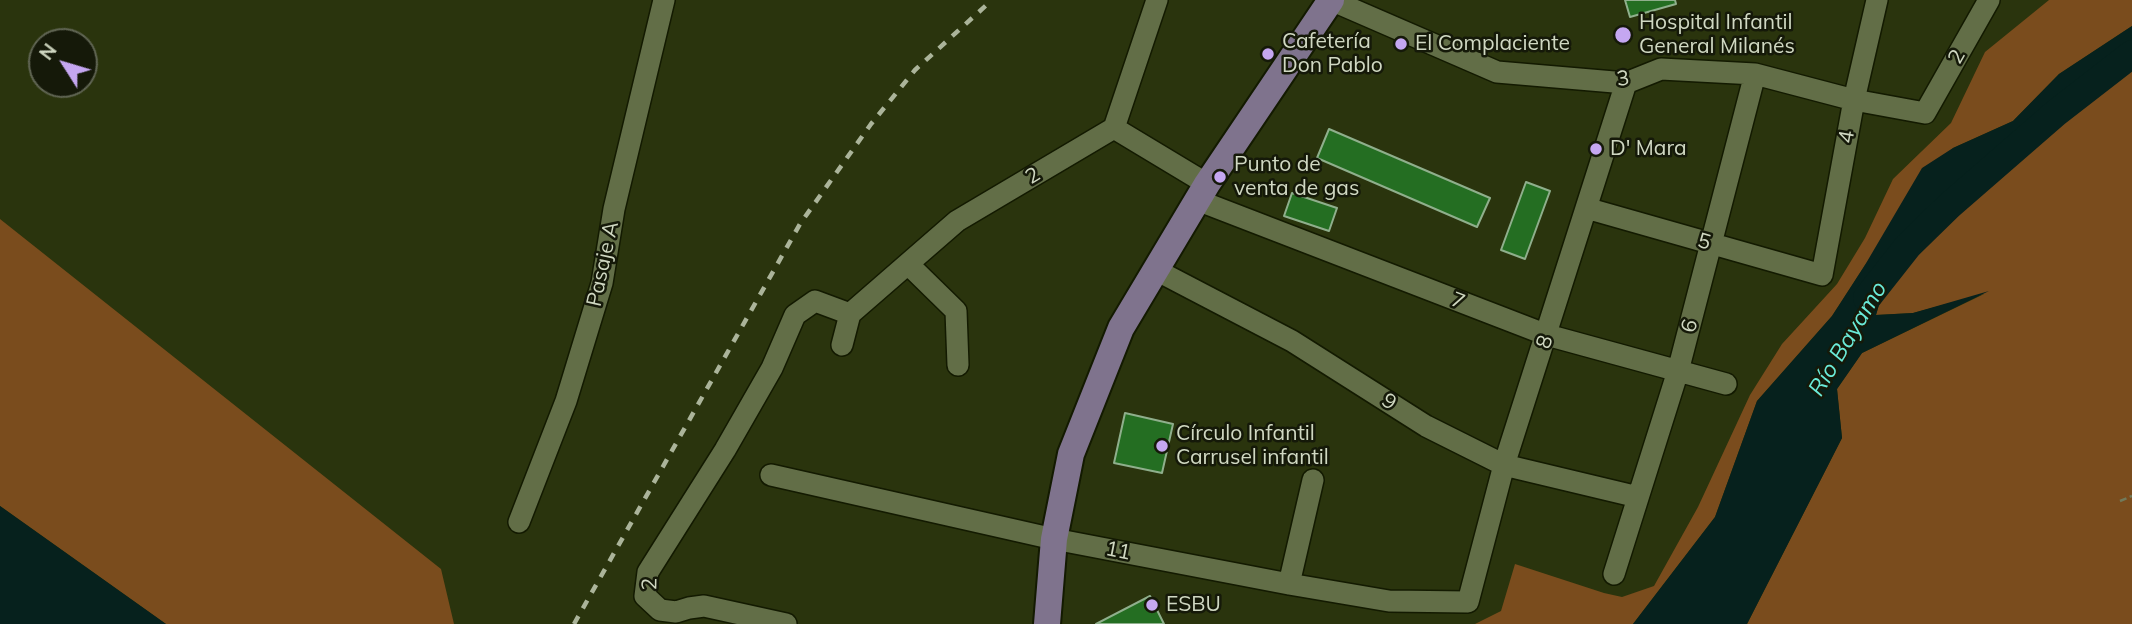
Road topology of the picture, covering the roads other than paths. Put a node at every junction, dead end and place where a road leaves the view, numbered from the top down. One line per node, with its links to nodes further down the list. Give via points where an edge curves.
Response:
1 (664, 0): 27 (street, Pasaje A, via 614,209 602,283 566,401)
2 (1157, 0): 10 (street)
3 (1331, 0): 7 (street, 3, via 1497,72); 11 (main road)
4 (1877, 0): 8 (street, 4)
5 (1989, 0): 9 (street, 2)
6 (1755, 74): 7 (street, 3, via 1661,69); 8 (street, 3); 13 (street, 6)
7 (1626, 83): 12 (street, 8)
8 (1854, 100): 9 (street, 3); 16 (street, 4)
9 (1925, 113)
10 (1114, 128): 11 (street, 7); 14 (street, 2, via 957,221)
11 (1202, 192): 15 (main road); 18 (street, 7)
12 (1586, 208): 13 (street, 5); 18 (street, 8)
13 (1711, 244): 16 (street, 5); 21 (street, 6)
14 (908, 264): 17 (street, 2); 20 (street, via 956,312)
15 (1154, 270): 23 (street, 9, via 1292,341 1426,426); 28 (main road, via 1121,328 1071,454)
16 (1822, 275)
17 (850, 314): 19 (street); 32 (street, 2, via 815,301 795,315 772,368 648,572 645,596 660,611 704,606)
18 (1547, 335): 21 (street, 7); 23 (street, 8)
19 (842, 345)
20 (958, 365)
21 (1678, 371): 22 (street, 7); 26 (street, 6)
22 (1726, 384)
23 (1504, 466): 26 (street, 9); 31 (street, 8)
24 (771, 475): 28 (street, 11)
25 (1313, 480): 30 (street)
26 (1638, 497): 29 (street, 6)
27 (519, 522)
28 (1054, 539): 30 (street, 11); 33 (main road)
29 (1614, 574)
30 (1289, 583): 31 (street, 11, via 1389,601)
31 (1468, 602)
32 (786, 624)
33 (1047, 624)

